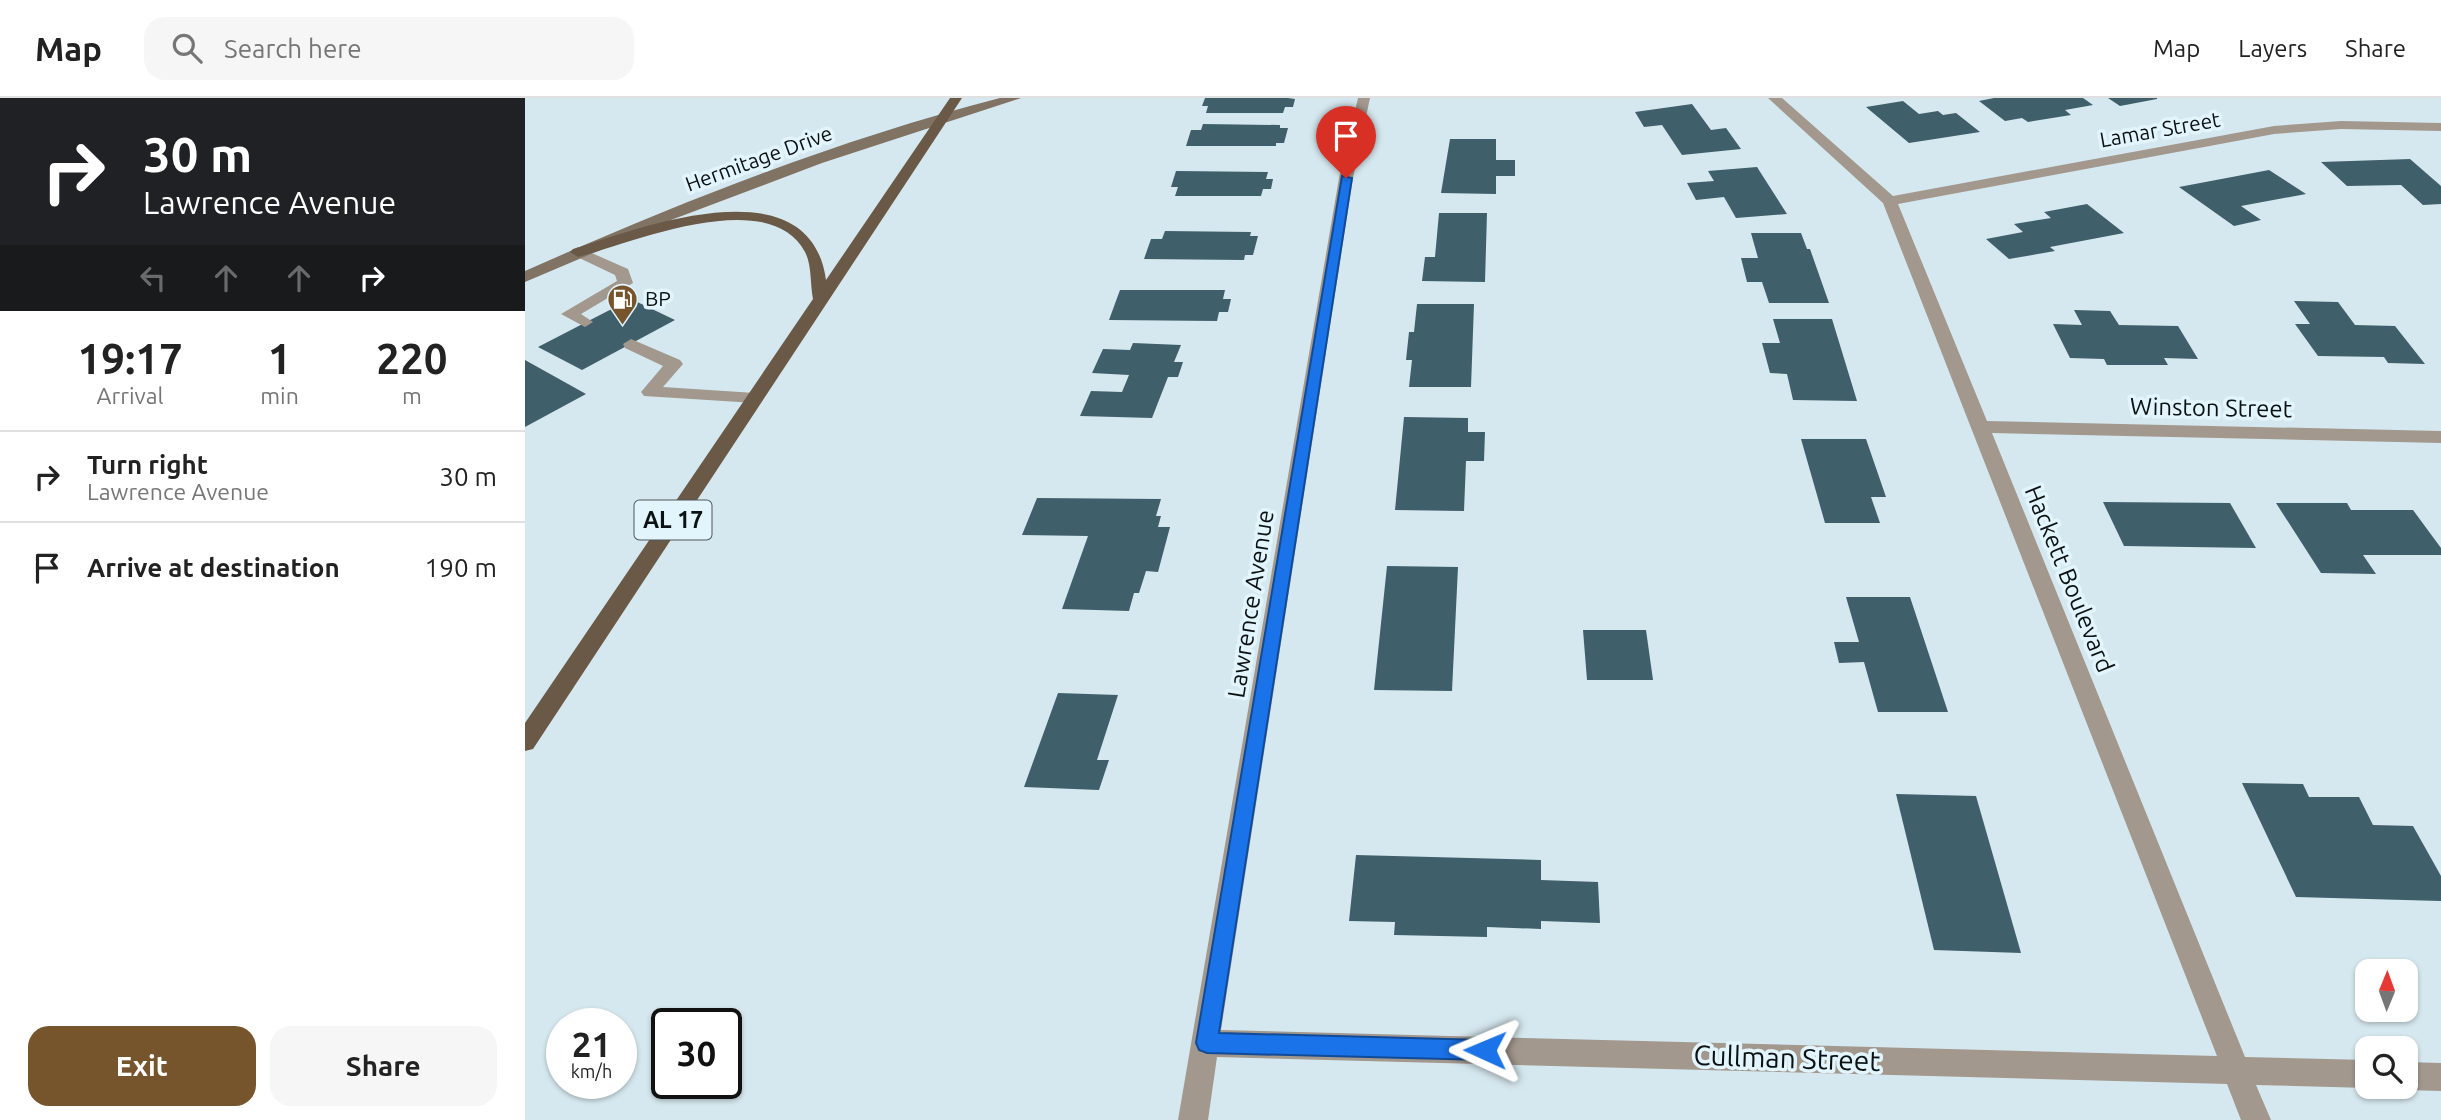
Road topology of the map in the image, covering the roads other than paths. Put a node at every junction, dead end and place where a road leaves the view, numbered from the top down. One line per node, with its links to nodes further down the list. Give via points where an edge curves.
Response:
1 (956, 98): 5 (main road, AL 17)
2 (1015, 98): 5 (street, Hermitage Drive)
3 (1364, 98): 17 (street, Lawrence Avenue, via 1346,178)
4 (1774, 98): 7 (street, Hackett Boulevard)
5 (944, 116): 8 (street, Hermitage Drive, via 812,161); 10 (main road, AL 17)
6 (2441, 127): 7 (street, Lamar Street, via 2341,125 2274,130)
7 (1890, 201): 14 (street, Hackett Boulevard)
8 (578, 252): 9 (street, Hermitage Drive); 10 (main road, via 669,224 719,216 764,218 796,230 812,249); 11 (street, via 622,272 625,283 569,314)
9 (525, 277)
10 (821, 299): 13 (main road, AL 17)
11 (585, 323)
12 (631, 344): 13 (street, via 674,364 650,391)
13 (755, 398): 16 (main road, AL 17)
14 (1980, 427): 15 (street, Winston Street); 18 (street, Hackett Boulevard)
15 (2441, 437)
16 (525, 742)
17 (1207, 1043): 18 (street, Cullman Street); 22 (street, Lawrence Avenue)
18 (2238, 1070): 19 (street, Cullman Street); 23 (street, Hackett Boulevard)
19 (2355, 1074)
20 (2418, 1076): 21 (street)
21 (2441, 1077)
22 (1193, 1120)
23 (2256, 1120)

